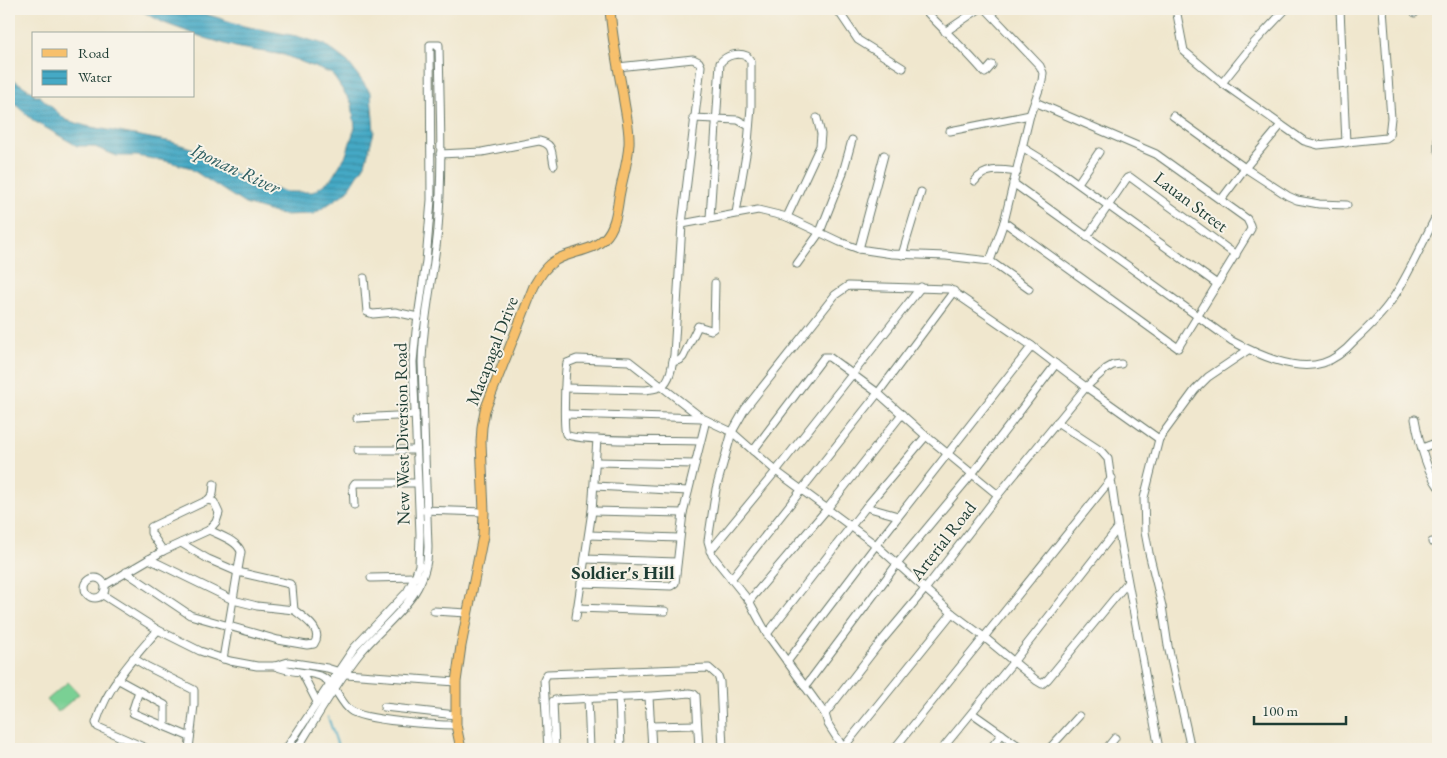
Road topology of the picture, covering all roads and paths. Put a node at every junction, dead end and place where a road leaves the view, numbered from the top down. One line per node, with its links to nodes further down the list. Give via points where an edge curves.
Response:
1 (610, 9): 12 (main road, Macapagal Drive)
2 (837, 9): 13 (street, via 858,40)
3 (924, 9): 10 (street)
4 (978, 9): 10 (street)
5 (986, 9): 15 (street, via 1042,69 1042,80)
6 (1176, 9): 14 (street, via 1184,52)
7 (1286, 9): 14 (street)
8 (1340, 9): 26 (street)
9 (1383, 9): 26 (street, via 1391,132 1386,138)
10 (945, 32): 11 (street, via 985,73)
11 (992, 65)
12 (618, 68): 18 (street, via 697,60 701,70); 110 (main road, Macapagal Drive, via 629,144 616,217 605,239 588,249 555,260 545,268 534,286 485,410 481,442)
13 (903, 68)
14 (1222, 83): 21 (street)
15 (1034, 102): 16 (street); 39 (street, via 1156,154)
16 (1030, 115): 23 (street); 27 (street)
17 (1173, 116): 33 (street)
18 (693, 118): 19 (street); 47 (street)
19 (718, 118): 22 (street, via 738,120); 22 (street, via 720,63 730,56 743,54 751,62); 45 (street)
20 (817, 118): 44 (street, via 820,146)
21 (1281, 124): 26 (street, via 1310,144); 33 (street)
22 (750, 126): 42 (street)
23 (950, 131)
24 (1438, 139): 28 (street)
25 (852, 140): 48 (street)
26 (1346, 143)
27 (1022, 147): 34 (street); 36 (street)
28 (1438, 150)
29 (1099, 152): 36 (street)
30 (440, 154): 32 (street, via 482,152 539,141 551,147); 62 (street, New West Diversion Road, via 439,45 430,46 432,200); 108 (street, New West Diversion Road, via 438,229 422,353)
31 (884, 155): 50 (street)
32 (554, 165)
33 (1245, 168): 39 (street); 41 (street, via 1297,200)
34 (1017, 172): 35 (street, via 990,170); 37 (street)
35 (975, 181)
36 (1078, 183): 40 (street)
37 (1013, 184): 46 (street); 49 (street)
38 (921, 192): 51 (street)
39 (1221, 200): 52 (street, via 1247,219 1250,225)
40 (1108, 205): 49 (street); 52 (street, Lauan Street, via 1127,178 1134,178); 57 (street)
41 (1347, 205)
42 (736, 213): 44 (street, via 758,210); 45 (street)
43 (1438, 213): 64 (street, via 1390,303 1338,355 1324,363 1297,364 1272,360)
44 (787, 217): 48 (street)
45 (710, 218): 47 (street)
46 (1004, 222): 53 (street); 61 (street, via 1178,348)
47 (682, 224): 65 (street)
48 (820, 232): 50 (street); 54 (street)
49 (1087, 237): 61 (street)
50 (859, 249): 51 (street)
51 (902, 255): 53 (street)
52 (1236, 255): 57 (street)
53 (990, 260): 59 (street)
54 (797, 264)
55 (364, 278): 62 (street, via 367,312 395,312)
56 (715, 284): 65 (street, via 714,328 698,326 680,360)
57 (1216, 284): 61 (street)
58 (921, 287): 60 (street, via 949,288); 68 (street); 80 (street, via 848,286 842,289 745,409)
59 (1030, 289)
60 (954, 292): 63 (street); 72 (street)
61 (1197, 316): 64 (street)
62 (418, 318): 75 (street, New West Diversion Road, via 413,362)
63 (1032, 346): 66 (street); 90 (street)
64 (1248, 350): 82 (street, via 1208,377)
65 (673, 362): 69 (street)
66 (1056, 364): 70 (street); 94 (street)
67 (1121, 364): 70 (street, Arterial Road, via 1106,369)
68 (852, 374): 72 (street); 89 (street, via 829,357 824,357); 93 (street)
69 (663, 386): 71 (street, via 646,390); 71 (street, via 626,360 577,359 567,364); 77 (street)
70 (1086, 387): 79 (street, Arterial Road); 82 (street)
71 (565, 388): 73 (street)
72 (878, 393): 74 (street); 100 (street)
73 (565, 414): 77 (street); 83 (street, via 567,435)
74 (902, 414): 81 (street); 106 (street)
75 (414, 415): 76 (street); 88 (street, New West Diversion Road)
76 (357, 418)
77 (704, 419): 80 (street); 84 (street)
78 (1415, 419): 86 (street)
79 (1058, 422): 95 (street, via 1106,456); 102 (street, Arterial Road)
80 (732, 432): 89 (street); 121 (street, via 716,489 708,533)
81 (926, 436): 90 (street); 105 (street)
82 (1159, 438): 202 (street, via 1144,498 1146,532)
83 (597, 439): 84 (street); 91 (street)
84 (700, 441): 92 (street)
85 (1438, 442): 86 (street)
86 (1422, 448): 99 (street)
87 (358, 450): 88 (street)
88 (416, 450): 96 (street, New West Diversion Road)
89 (753, 452): 93 (street)
90 (948, 453): 94 (street); 112 (street)
91 (596, 462): 92 (street); 98 (street)
92 (694, 464): 101 (street)
93 (776, 471): 100 (street); 121 (street)
94 (972, 474): 102 (street); 125 (street)
95 (1112, 478): 114 (street); 148 (street)
96 (417, 482): 104 (street, via 355,483); 107 (street, New West Diversion Road)
97 (214, 484): 103 (street, via 213,494)
98 (595, 486): 101 (street); 109 (street)
99 (1438, 486)
100 (801, 490): 106 (street); 130 (street)
101 (688, 491): 111 (street)
102 (998, 495): 134 (street, Arterial Road)
103 (208, 500): 115 (street, via 214,502 219,513); 120 (street, via 151,527)
104 (354, 506)
105 (866, 507): 112 (street); 113 (street)
106 (827, 509): 113 (street); 137 (street)
107 (419, 510): 108 (street); 128 (street, New West Diversion Road, via 420,557)
108 (427, 510): 110 (street); 157 (street, New West Diversion Road, via 428,558 424,578 406,606 360,653)
109 (592, 511): 111 (street); 116 (street)
110 (484, 512): 142 (main road, Macapagal Drive)
111 (683, 513): 117 (street)
112 (898, 516): 119 (street)
113 (851, 527): 119 (street); 147 (street)
114 (1118, 528): 132 (street); 151 (street)
115 (209, 530): 118 (street); 127 (street, via 240,548)
116 (589, 535): 117 (street); 123 (street)
117 (679, 538): 124 (street)
118 (181, 543): 120 (street); 127 (street)
119 (876, 546): 125 (street); 152 (street)
120 (162, 551): 122 (street)
121 (710, 551): 130 (street)
122 (149, 559): 126 (street); 136 (street)
123 (585, 559): 124 (street); 131 (street)
124 (677, 562): 131 (street, via 675,583 671,586)
125 (897, 564): 134 (street); 161 (street)
126 (126, 572): 133 (street); 145 (street, via 190,615)
127 (238, 572): 136 (street); 139 (street, via 290,584)
128 (415, 577): 129 (street); 155 (street, New West Diversion Road, via 407,592 354,648)
129 (371, 578)
130 (730, 579): 137 (street)
131 (581, 583): 138 (street)
132 (1127, 583): 151 (street, via 1042,684); 201 (street)
133 (105, 585): 135 (street); 135 (street, via 96,579 86,586 90,596 98,598)
134 (926, 588): 143 (street); 170 (street, Arterial Road)
135 (103, 594): 146 (street)
136 (233, 600): 139 (street); 145 (street)
137 (749, 601): 147 (street)
138 (577, 608): 141 (street); 144 (street)
139 (294, 610): 145 (street, via 315,628 317,642 314,644 278,640)
140 (434, 611): 142 (street)
141 (665, 611)
142 (467, 613): 159 (main road, Macapagal Drive)
143 (952, 613): 148 (street); 182 (street)
144 (576, 617)
145 (229, 626): 150 (street)
146 (158, 630): 149 (street); 150 (street)
147 (767, 634): 152 (street)
148 (984, 637): 151 (street); 195 (street)
149 (133, 658): 158 (street); 180 (street, via 194,690)
150 (223, 659): 154 (street)
151 (1014, 661): 168 (street)
152 (787, 662): 161 (street)
153 (310, 665): 154 (street, via 288,662); 155 (street); 156 (street)
154 (275, 666): 156 (street)
155 (338, 671): 157 (street); 160 (street, New West Diversion Road)
156 (305, 674): 160 (street, via 320,676); 167 (street)
157 (346, 674): 159 (street); 162 (street, New West Diversion Road)
158 (117, 679): 163 (street); 183 (street, via 96,725)
159 (456, 682): 171 (main road, Macapagal Drive)
160 (329, 683): 162 (street); 167 (street, New West Diversion Road)
161 (806, 687): 170 (street)
162 (335, 689): 173 (street, via 352,712); 186 (street, New West Diversion Road)
163 (139, 691): 177 (street, via 165,705); 177 (street, via 133,713)
164 (619, 696): 165 (street); 166 (street); 191 (street)
165 (649, 697): 176 (street, via 694,694); 178 (street)
166 (588, 698): 189 (street, via 553,701); 190 (street)
167 (317, 702): 185 (street, New West Diversion Road)
168 (972, 713): 179 (street); 196 (street)
169 (439, 714): 171 (street); 173 (street, via 384,705); 174 (street)
170 (825, 714): 182 (street)
171 (456, 715): 175 (main road, Macapagal Drive)
172 (1079, 716): 199 (street)
173 (375, 718): 174 (street)
174 (438, 725): 175 (street)
175 (456, 725): 187 (main road, Macapagal Drive)
176 (697, 725): 178 (street); 193 (street)
177 (165, 726): 180 (street)
178 (651, 726): 192 (street)
179 (1002, 734): 197 (street); 198 (street)
180 (190, 737): 184 (street)
181 (1115, 738): 200 (street)
182 (843, 748)
183 (148, 749)
184 (188, 749)
185 (286, 749)
186 (297, 749)
187 (461, 749)
188 (548, 749): 194 (street, via 544,680 547,674 709,668 720,682)
189 (555, 749)
190 (590, 749)
191 (621, 749)
192 (652, 749)
193 (699, 749)
194 (723, 749)
195 (894, 749)
196 (942, 749)
197 (990, 749)
198 (1023, 749)
199 (1048, 749)
200 (1106, 749)
201 (1159, 749)
202 (1191, 749)

